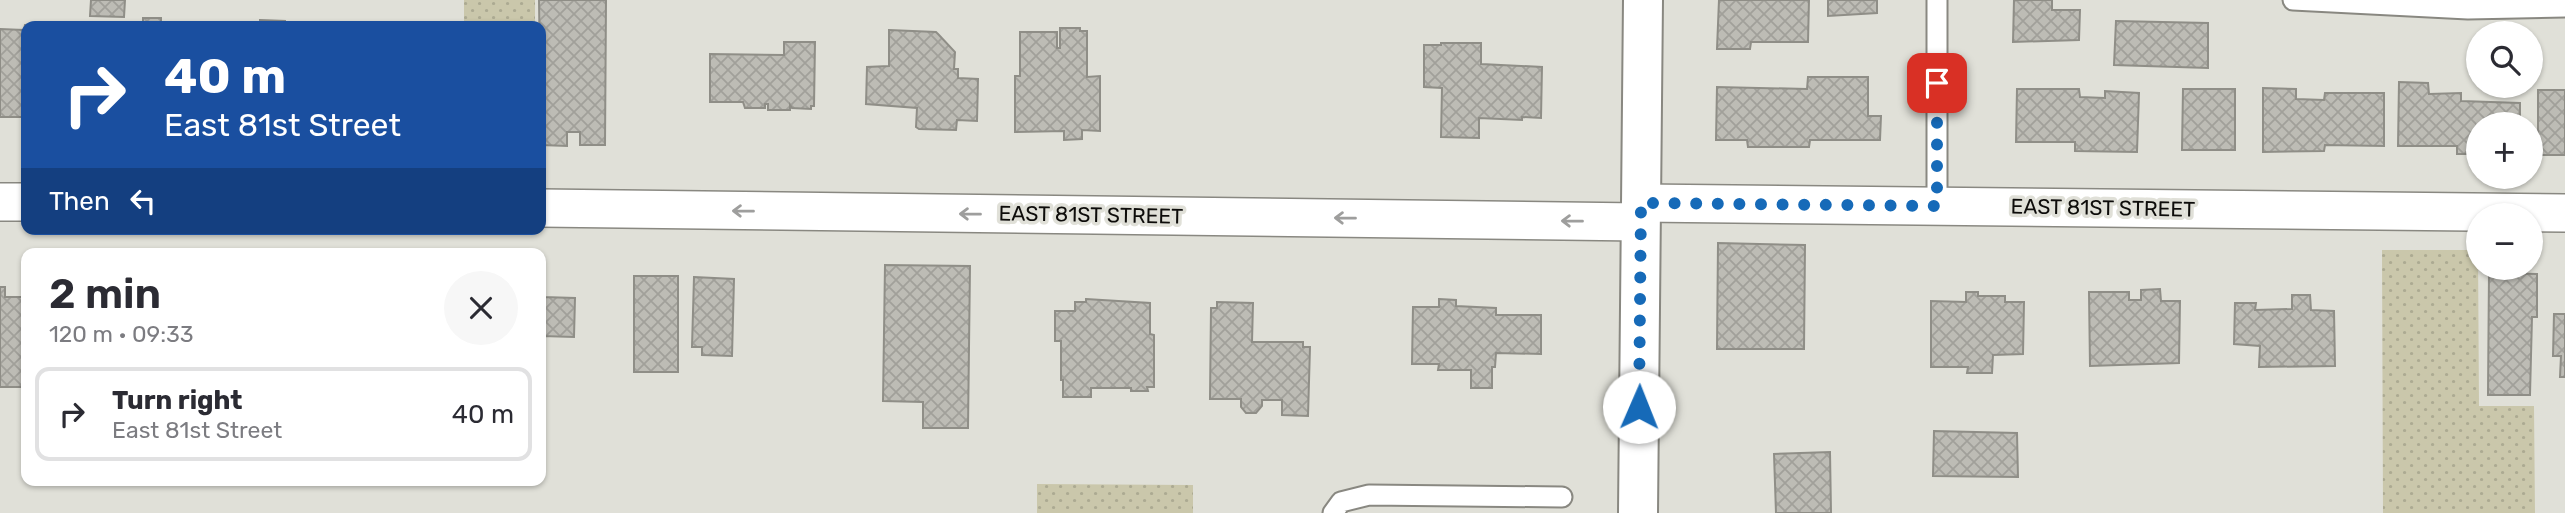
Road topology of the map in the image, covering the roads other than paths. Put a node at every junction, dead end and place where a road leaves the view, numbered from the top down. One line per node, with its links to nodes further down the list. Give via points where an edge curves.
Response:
1 (1643, 0): 10 (street)
2 (1937, 0): 8 (lane)
3 (2293, 0): 4 (lane)
4 (2468, 4): 5 (lane)
5 (2565, 7)
6 (0, 202): 7 (street)
7 (21, 202)
8 (1937, 206): 10 (street, EAST 81ST STREET); 11 (street, EAST 81ST STREET)
9 (546, 208): 10 (street, EAST 81ST STREET, one-way to 9)
10 (1640, 212): 14 (street)
11 (2565, 213)
12 (1562, 497): 13 (lane, via 1369,495 1341,502)
13 (1333, 513)
14 (1638, 513)

